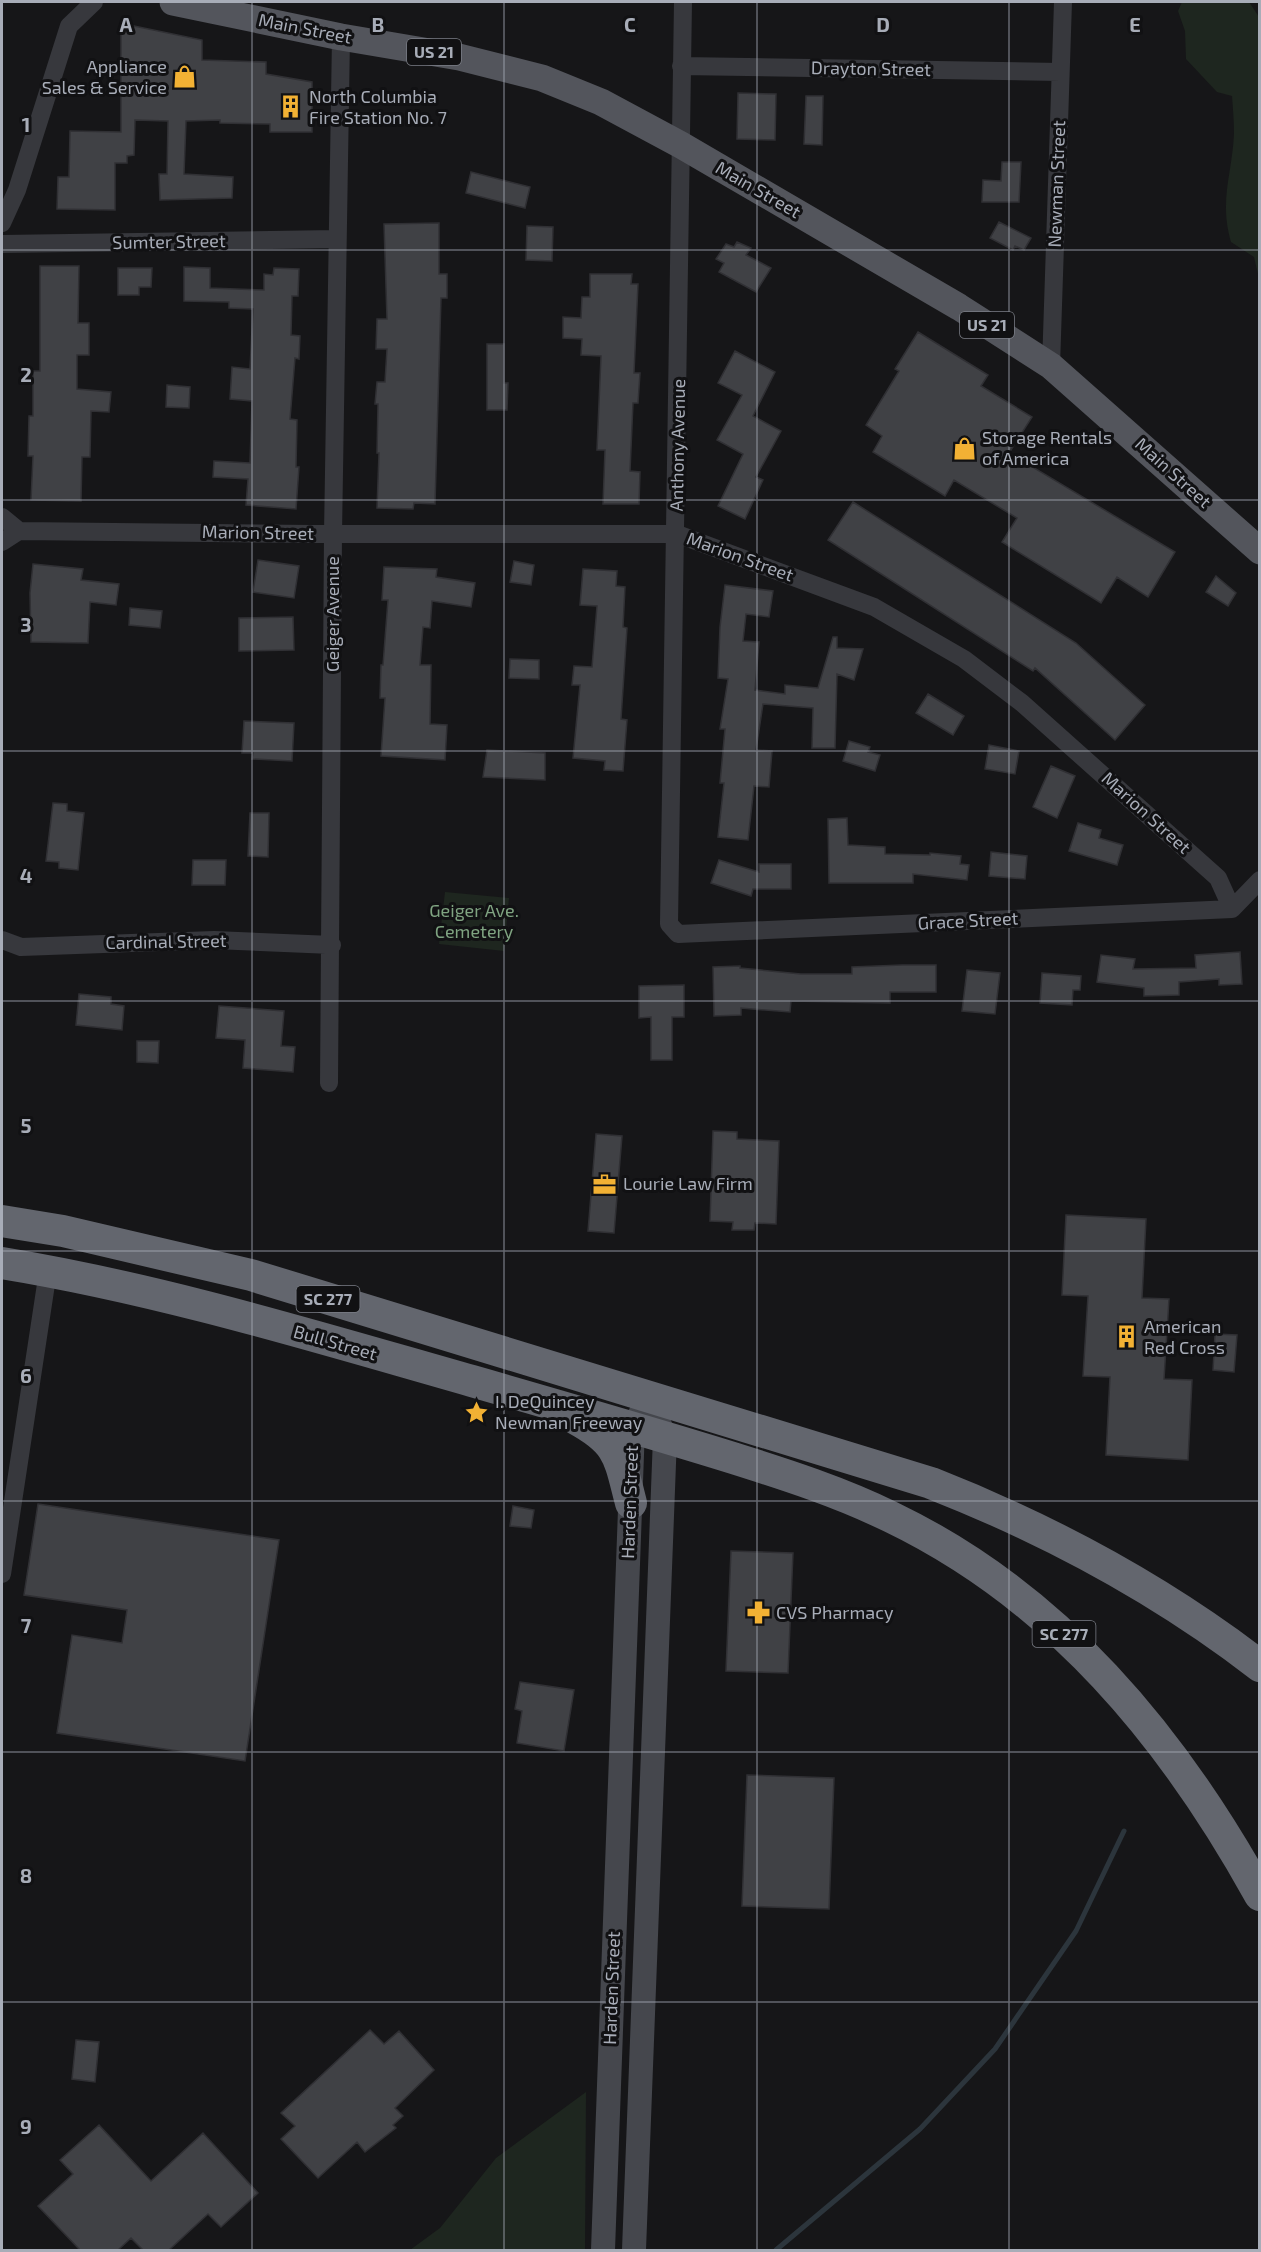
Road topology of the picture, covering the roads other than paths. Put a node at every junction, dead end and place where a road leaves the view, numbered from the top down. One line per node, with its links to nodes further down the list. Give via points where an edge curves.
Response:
1 (94, 2): 9 (street, via 69,26 17,190)
2 (173, 2): 5 (main road, Main Street / US 21)
3 (683, 2): 6 (street, Anthony Avenue)
4 (1063, 2): 7 (street, Newman Street)
5 (341, 37): 8 (main road, Main Street / US 21, via 459,57 542,78 601,102); 10 (street, Geiger Avenue)
6 (681, 66): 7 (street, Drayton Street); 8 (street, Anthony Avenue)
7 (1060, 72): 12 (street, Newman Street)
8 (681, 145): 12 (main road, Main Street / US 21); 16 (street, Anthony Avenue)
9 (2, 223)
10 (336, 239): 11 (street, Sumter Street); 15 (street, Geiger Avenue)
11 (2, 244)
12 (1051, 366): 18 (main road, Main Street / US 21)
13 (2, 517): 14 (street)
14 (19, 531): 15 (street, Marion Street); 17 (street)
15 (333, 534): 16 (street, Marion Street); 23 (street, Geiger Avenue)
16 (677, 534): 20 (street, Marion Street, via 874,607 964,659 1022,703 1218,878); 21 (street, Anthony Avenue)
17 (2, 542)
18 (1260, 551)
19 (1260, 880): 20 (street)
20 (1232, 909): 21 (street, Grace Street, via 678,934)
21 (669, 924)
22 (2, 940): 23 (street, Cardinal Street, via 21,947 214,940)
23 (332, 945): 24 (street, Geiger Avenue)
24 (329, 1083)
25 (2, 1221): 28 (highway, SC 277, via 63,1231 251,1275)
26 (2, 1263): 27 (highway, Bull Street / SC 277)
27 (48, 1271): 29 (highway, Bull Street / SC 277, via 213,1309); 33 (street)
28 (649, 1398): 30 (main road, Harden Street); 31 (main road, Harden Street); 34 (highway, SC 277, via 882,1467 990,1506 1054,1537 1185,1611)
29 (541, 1401): 30 (highway, Bull Street / SC 277); 32 (highway, via 599,1432 611,1444 621,1464)
30 (633, 1427): 31 (highway, Bull Street / SC 277); 32 (main road, Harden Street)
31 (665, 1437): 35 (highway, SC 277, via 818,1485 891,1517 1008,1588 1072,1641 1134,1706 1185,1777); 37 (main road, Harden Street)
32 (631, 1503): 36 (main road, Harden Street)
33 (2, 1574)
34 (1260, 1666)
35 (1260, 1895)
36 (603, 2250)
37 (634, 2250)

